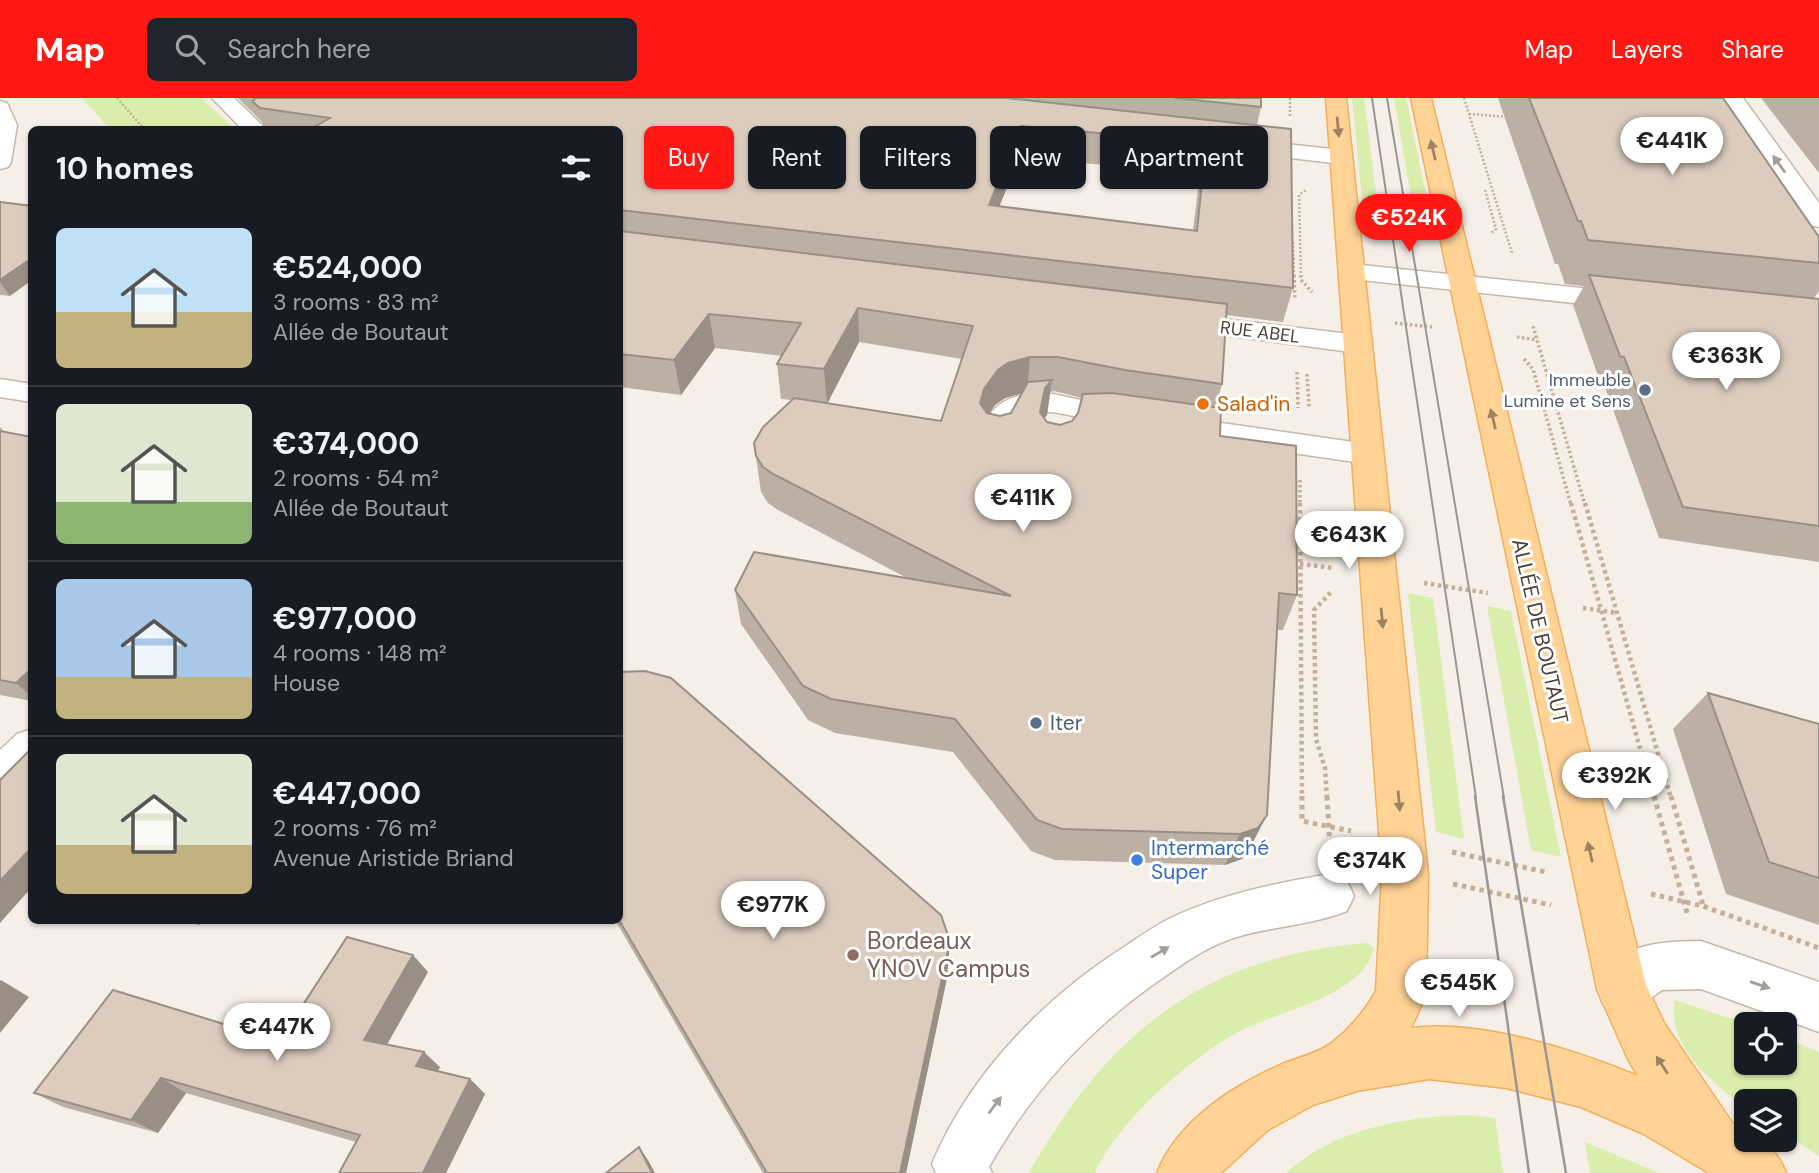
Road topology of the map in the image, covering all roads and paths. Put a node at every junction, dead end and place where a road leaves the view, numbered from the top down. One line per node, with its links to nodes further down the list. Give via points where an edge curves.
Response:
1 (117, 98): 10 (path)
2 (222, 98): 11 (street)
3 (1336, 98): 13 (main road, one-way to 13)
4 (1421, 98): 17 (main road, ALLÉE DE BOUTAUT, one-way to 4)
5 (1462, 98): 8 (path); 18 (path, via 1496,229 1483,241)
6 (1732, 98): 15 (street, one-way to 6)
7 (0, 107): 14 (street, via 6,125)
8 (1469, 114): 9 (path); 18 (path)
9 (1510, 117)
10 (142, 126)
11 (252, 126)
12 (1268, 149): 13 (street)
13 (1341, 157): 16 (main road)
14 (0, 162)
15 (1819, 220)
16 (1352, 272): 17 (street); 21 (main road)
17 (1462, 283): 18 (street); 22 (main road, ALLÉE DE BOUTAUT)
18 (1509, 288): 19 (street); 24 (path)
19 (1657, 304)
20 (1143, 318): 21 (street, RUE ABEL)
21 (1357, 331): 22 (path); 30 (main road)
22 (1473, 332): 23 (path); 33 (main road, ALLÉE DE BOUTAUT, one-way to 22)
23 (1508, 336): 24 (path); 34 (path, via 1533,369)
24 (1537, 340): 35 (path)
25 (0, 388): 26 (street)
26 (28, 392)
27 (1114, 417): 28 (street, via 1067,418); 29 (street, via 1034,403 1005,413); 30 (street)
28 (1057, 431)
29 (996, 439)
30 (1367, 454): 32 (main road)
31 (1300, 564): 32 (path)
32 (1378, 576): 33 (path); 38 (main road, one-way to 38)
33 (1534, 600): 34 (path); 41 (main road, ALLÉE DE BOUTAUT, one-way to 33)
34 (1602, 611): 35 (path); 42 (path)
35 (1617, 613): 40 (path)
36 (28, 750): 37 (street)
37 (0, 778)
38 (1405, 874): 41 (path); 45 (main road, via 1401,995 1387,1023)
39 (1330, 896): 47 (street, one-way to 39, via 960,1164 984,1119 1026,1063 1081,1007 1195,930 1265,907)
40 (1703, 906)
41 (1605, 916): 43 (main road, ALLÉE DE BOUTAUT)
42 (1689, 924)
43 (1622, 989): 44 (street, one-way to 44, via 1653,967 1701,965); 46 (main road, ALLÉE DE BOUTAUT, one-way to 43, via 1646,1041)
44 (1819, 1007)
45 (1347, 1065): 46 (main road, via 1426,1053 1514,1062 1630,1099); 48 (main road, via 1292,1084 1242,1115)
46 (1713, 1143): 49 (main road)
47 (964, 1173)
48 (1185, 1173)
49 (1758, 1173)

